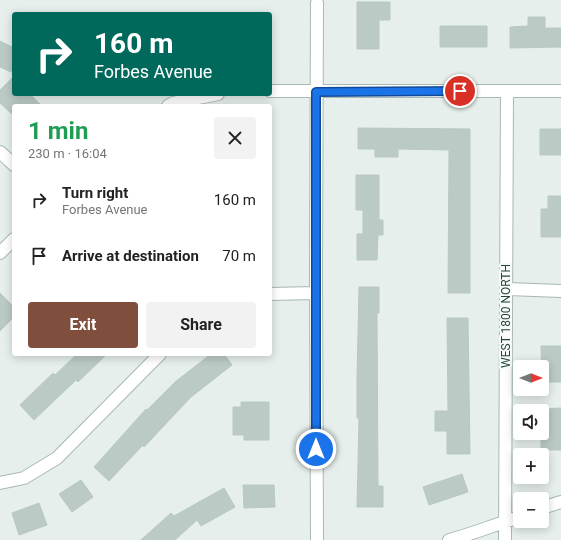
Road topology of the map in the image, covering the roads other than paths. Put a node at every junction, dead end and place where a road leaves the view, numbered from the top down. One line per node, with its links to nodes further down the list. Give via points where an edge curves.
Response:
1 (317, 3): 5 (street)
2 (272, 91): 5 (street)
3 (507, 91): 4 (street); 5 (street); 12 (street, WEST 1800 NORTH)
4 (561, 91)
5 (316, 92): 14 (street)
6 (208, 96): 7 (street)
7 (171, 104)
8 (0, 152): 9 (street)
9 (12, 163)
10 (12, 241): 11 (street)
11 (0, 253)
12 (506, 289): 13 (street); 21 (street, WEST 1800 NORTH)
13 (561, 291)
14 (316, 293): 15 (street); 22 (street)
15 (272, 294)
16 (158, 356): 17 (street, via 57,458 24,478)
17 (0, 483)
18 (561, 502): 19 (street)
19 (549, 506)
20 (513, 519): 21 (street)
21 (505, 521): 23 (street); 24 (street, WEST 1800 NORTH)
22 (317, 540)
23 (449, 540)
24 (504, 540)

